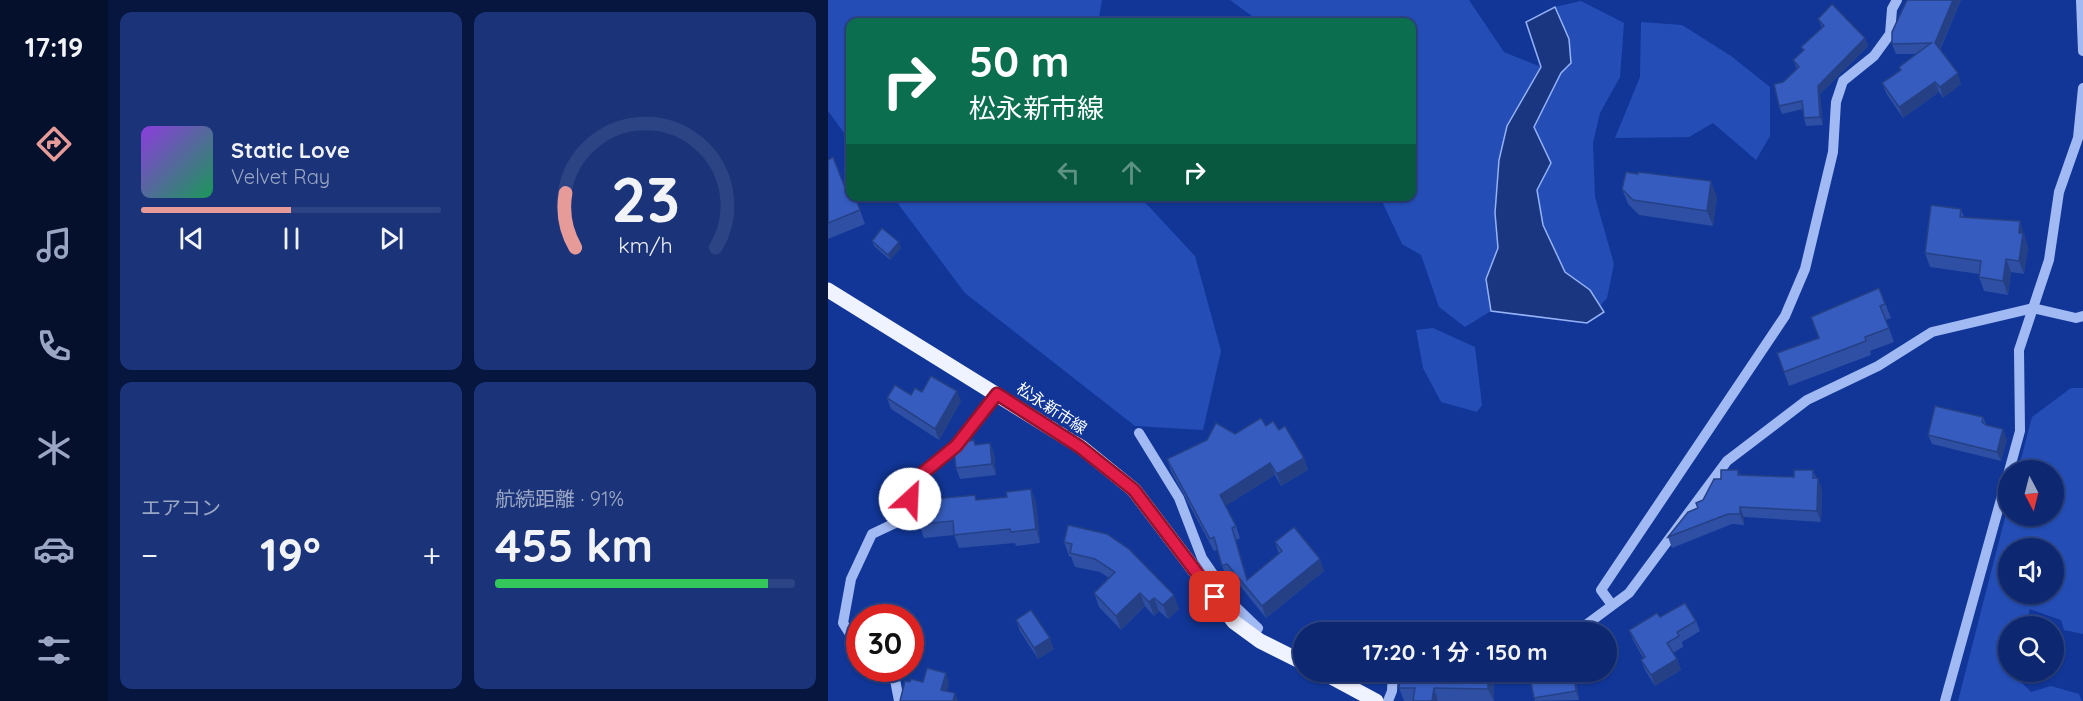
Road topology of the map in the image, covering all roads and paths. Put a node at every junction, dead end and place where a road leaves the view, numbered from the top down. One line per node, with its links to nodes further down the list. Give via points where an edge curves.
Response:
1 (1898, 0): 14 (street, via 1890,34 1874,57 1843,81 1836,102 1833,152 1805,269 1785,316 1601,590)
2 (2081, 0): 3 (street)
3 (2083, 51)
4 (2083, 88): 5 (street)
5 (2080, 140): 7 (street, via 2059,192 2049,260)
6 (828, 290): 9 (main road, 松永新市線)
7 (2033, 308): 8 (street, via 2076,318); 11 (street, via 2019,350 2020,431); 14 (street, via 1932,332 1878,366 1807,400 1727,461 1629,593)
8 (2083, 316)
9 (997, 394): 13 (street, via 956,446 913,481 908,517 872,534 851,579); 18 (main road, 松永新市線, via 1080,447 1134,490 1234,622)
10 (1139, 433): 18 (street, via 1179,498 1202,558 1236,607 1258,628)
11 (2012, 460)
12 (1998, 511): 26 (street)
13 (846, 604)
14 (1612, 605): 16 (street)
15 (846, 606): 17 (street)
16 (1590, 622)
17 (846, 628)
18 (1253, 636): 19 (main road, 松永新市線)
19 (1293, 657)
20 (895, 682): 23 (street)
21 (1341, 682): 24 (main road)
22 (1392, 682): 25 (street)
23 (899, 701)
24 (1376, 701)
25 (1388, 701)
26 (1945, 701)

